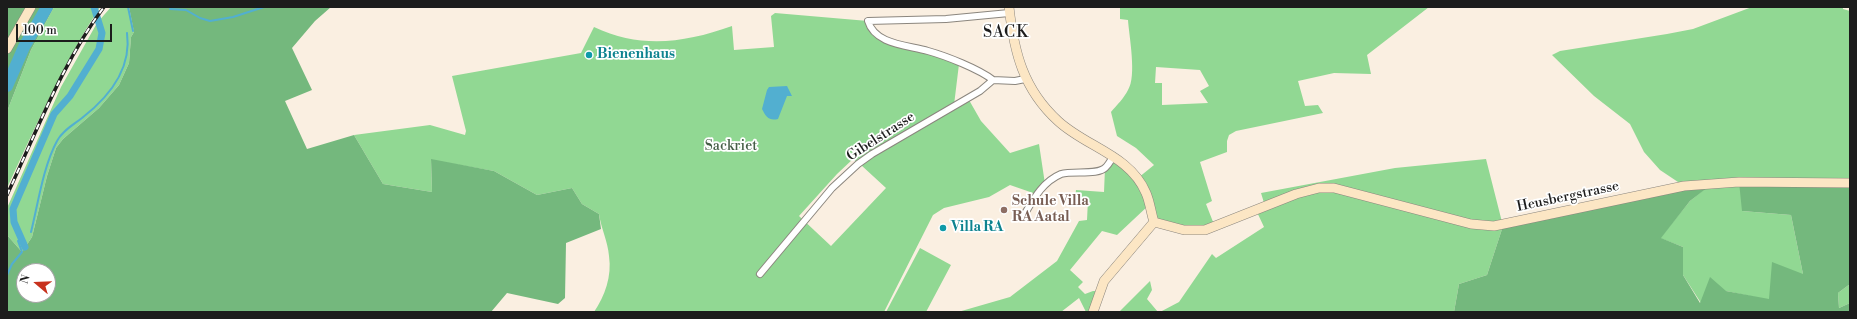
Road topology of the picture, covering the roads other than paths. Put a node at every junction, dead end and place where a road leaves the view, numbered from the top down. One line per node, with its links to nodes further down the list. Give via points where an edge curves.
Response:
1 (31, 7): 3 (street)
2 (1009, 10): 4 (street); 5 (street, via 946,19 868,21 872,30 884,39 952,59)
3 (7, 49)
4 (1025, 79): 5 (street); 6 (street, via 1037,98 1058,121)
5 (993, 80): 10 (street, Gibelstrasse, via 980,91 858,164 832,188)
6 (1113, 157): 8 (street, via 1106,168 1061,174 1046,184 1036,194); 9 (street, via 1138,178 1146,194)
7 (1850, 183): 9 (street, Heusbergstrasse, via 1739,182 1684,186 1494,226 1471,224 1334,188 1319,188 1296,194 1205,230 1184,230)
8 (1024, 217)
9 (1154, 222): 11 (street, via 1104,281)
10 (760, 274)
11 (1093, 312)

